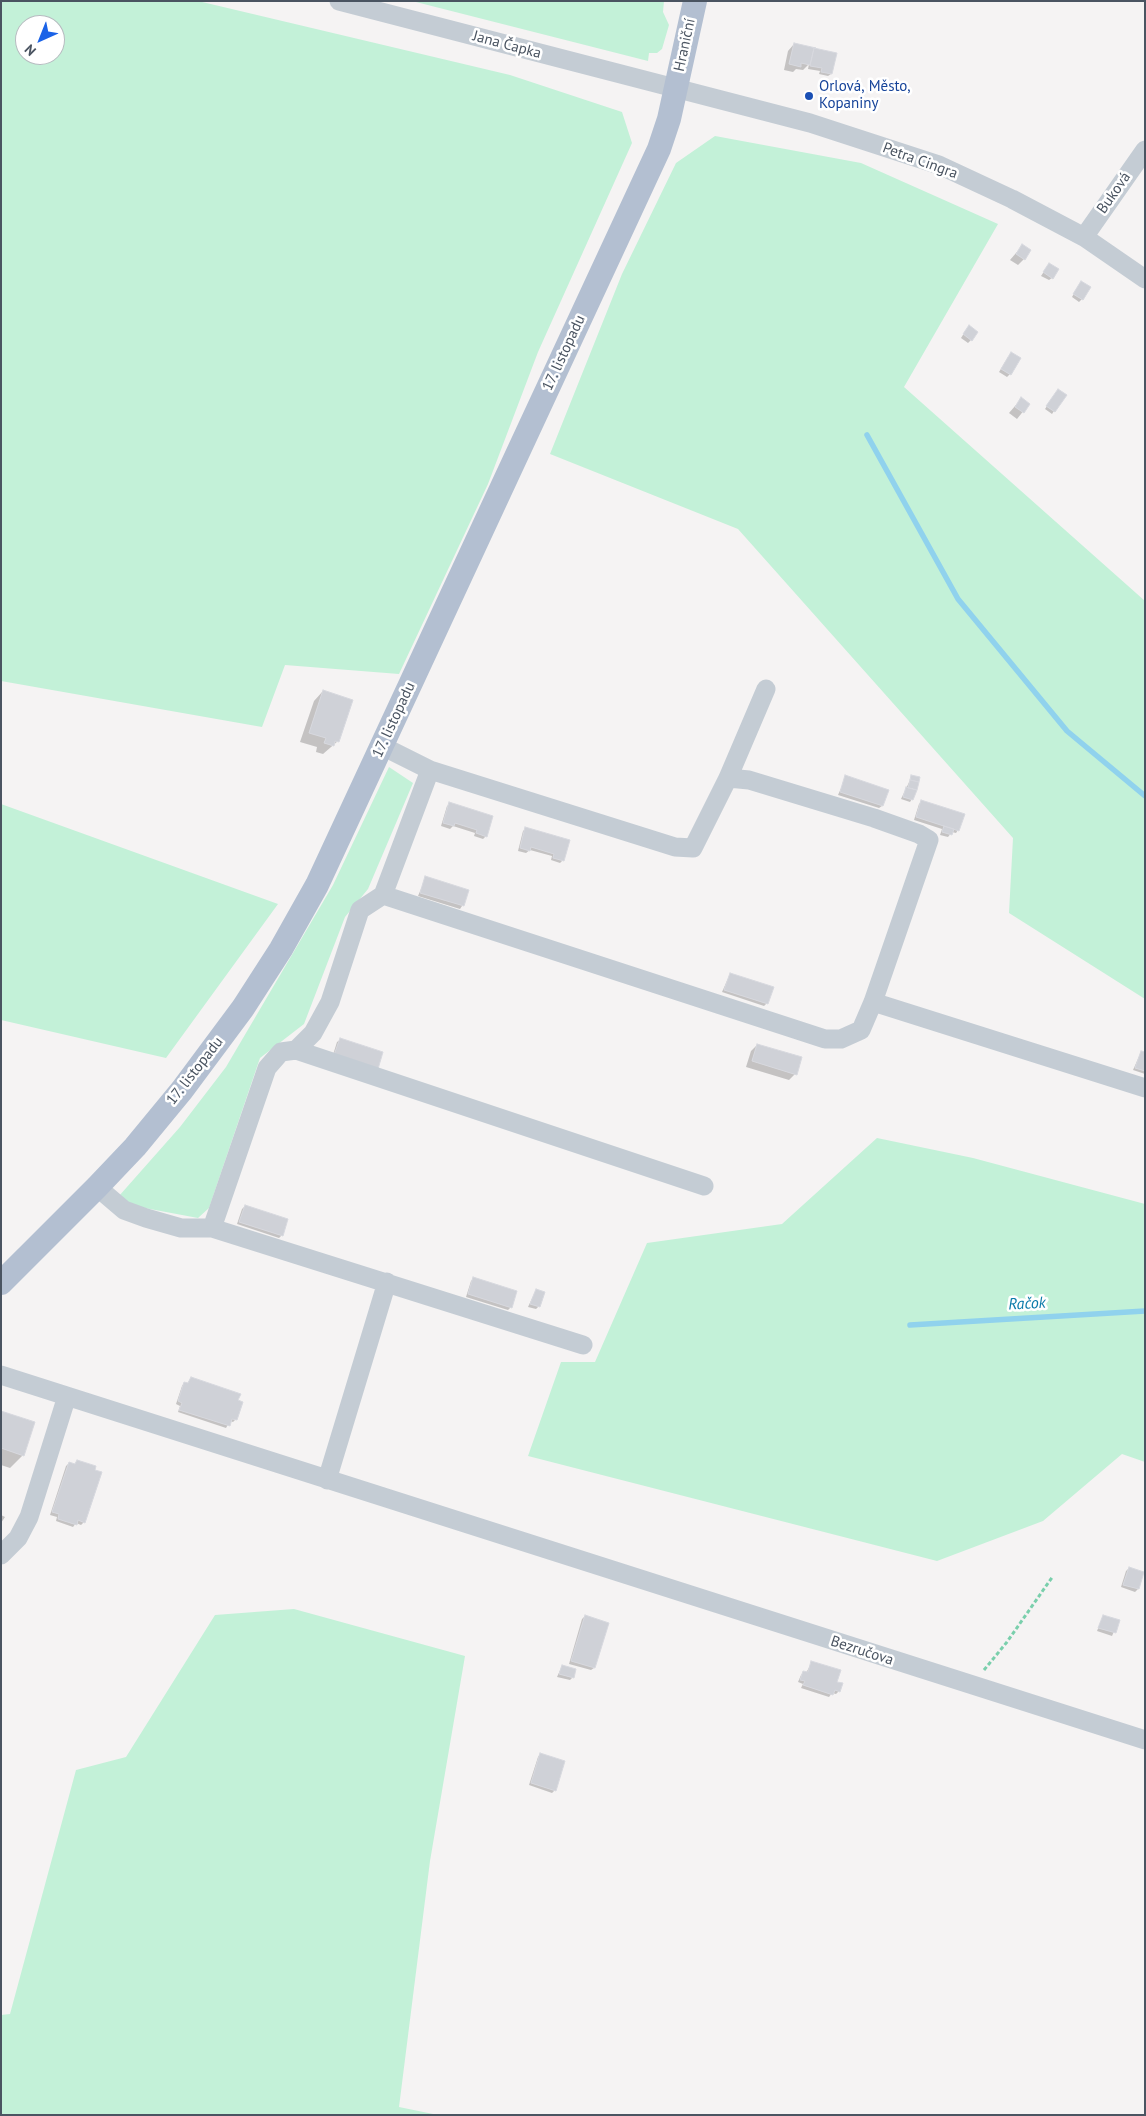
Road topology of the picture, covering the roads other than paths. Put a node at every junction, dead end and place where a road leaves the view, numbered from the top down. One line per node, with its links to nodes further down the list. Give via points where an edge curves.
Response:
1 (338, 1): 3 (street, Jana Čapka)
2 (695, 1): 3 (main road, Hraniční)
3 (676, 89): 5 (street, Petra Cingra, via 810,123 940,165); 8 (main road, 17. listopadu, via 659,149)
4 (1145, 150): 5 (street, Buková)
5 (1084, 237): 6 (street, Petra Cingra)
6 (1145, 279)
7 (766, 689): 10 (street)
8 (382, 746): 9 (street); 16 (main road, 17. listopadu, via 317,885 243,1008 182,1090)
9 (430, 770): 10 (street, via 675,847 693,848); 11 (street)
10 (728, 778): 12 (street, via 749,780 874,818 928,840)
11 (383, 895): 12 (street, via 825,1039 841,1039 861,1030); 13 (street, via 360,910 330,1002 313,1033)
12 (873, 1002): 14 (street)
13 (296, 1050): 15 (street); 17 (street, via 280,1052 267,1068)
14 (1145, 1088)
15 (704, 1186)
16 (97, 1188): 17 (street, via 124,1210 146,1218 181,1228); 19 (main road, 17. listopadu)
17 (212, 1228): 18 (street)
18 (387, 1282): 20 (street); 23 (street)
19 (1, 1283)
20 (583, 1345)
21 (1, 1375): 22 (street, Bezručova)
22 (68, 1396): 23 (street, Bezručova); 24 (street, via 29,1517 18,1538)
23 (327, 1480): 25 (street, Bezručova)
24 (1, 1555)
25 (1145, 1740)

